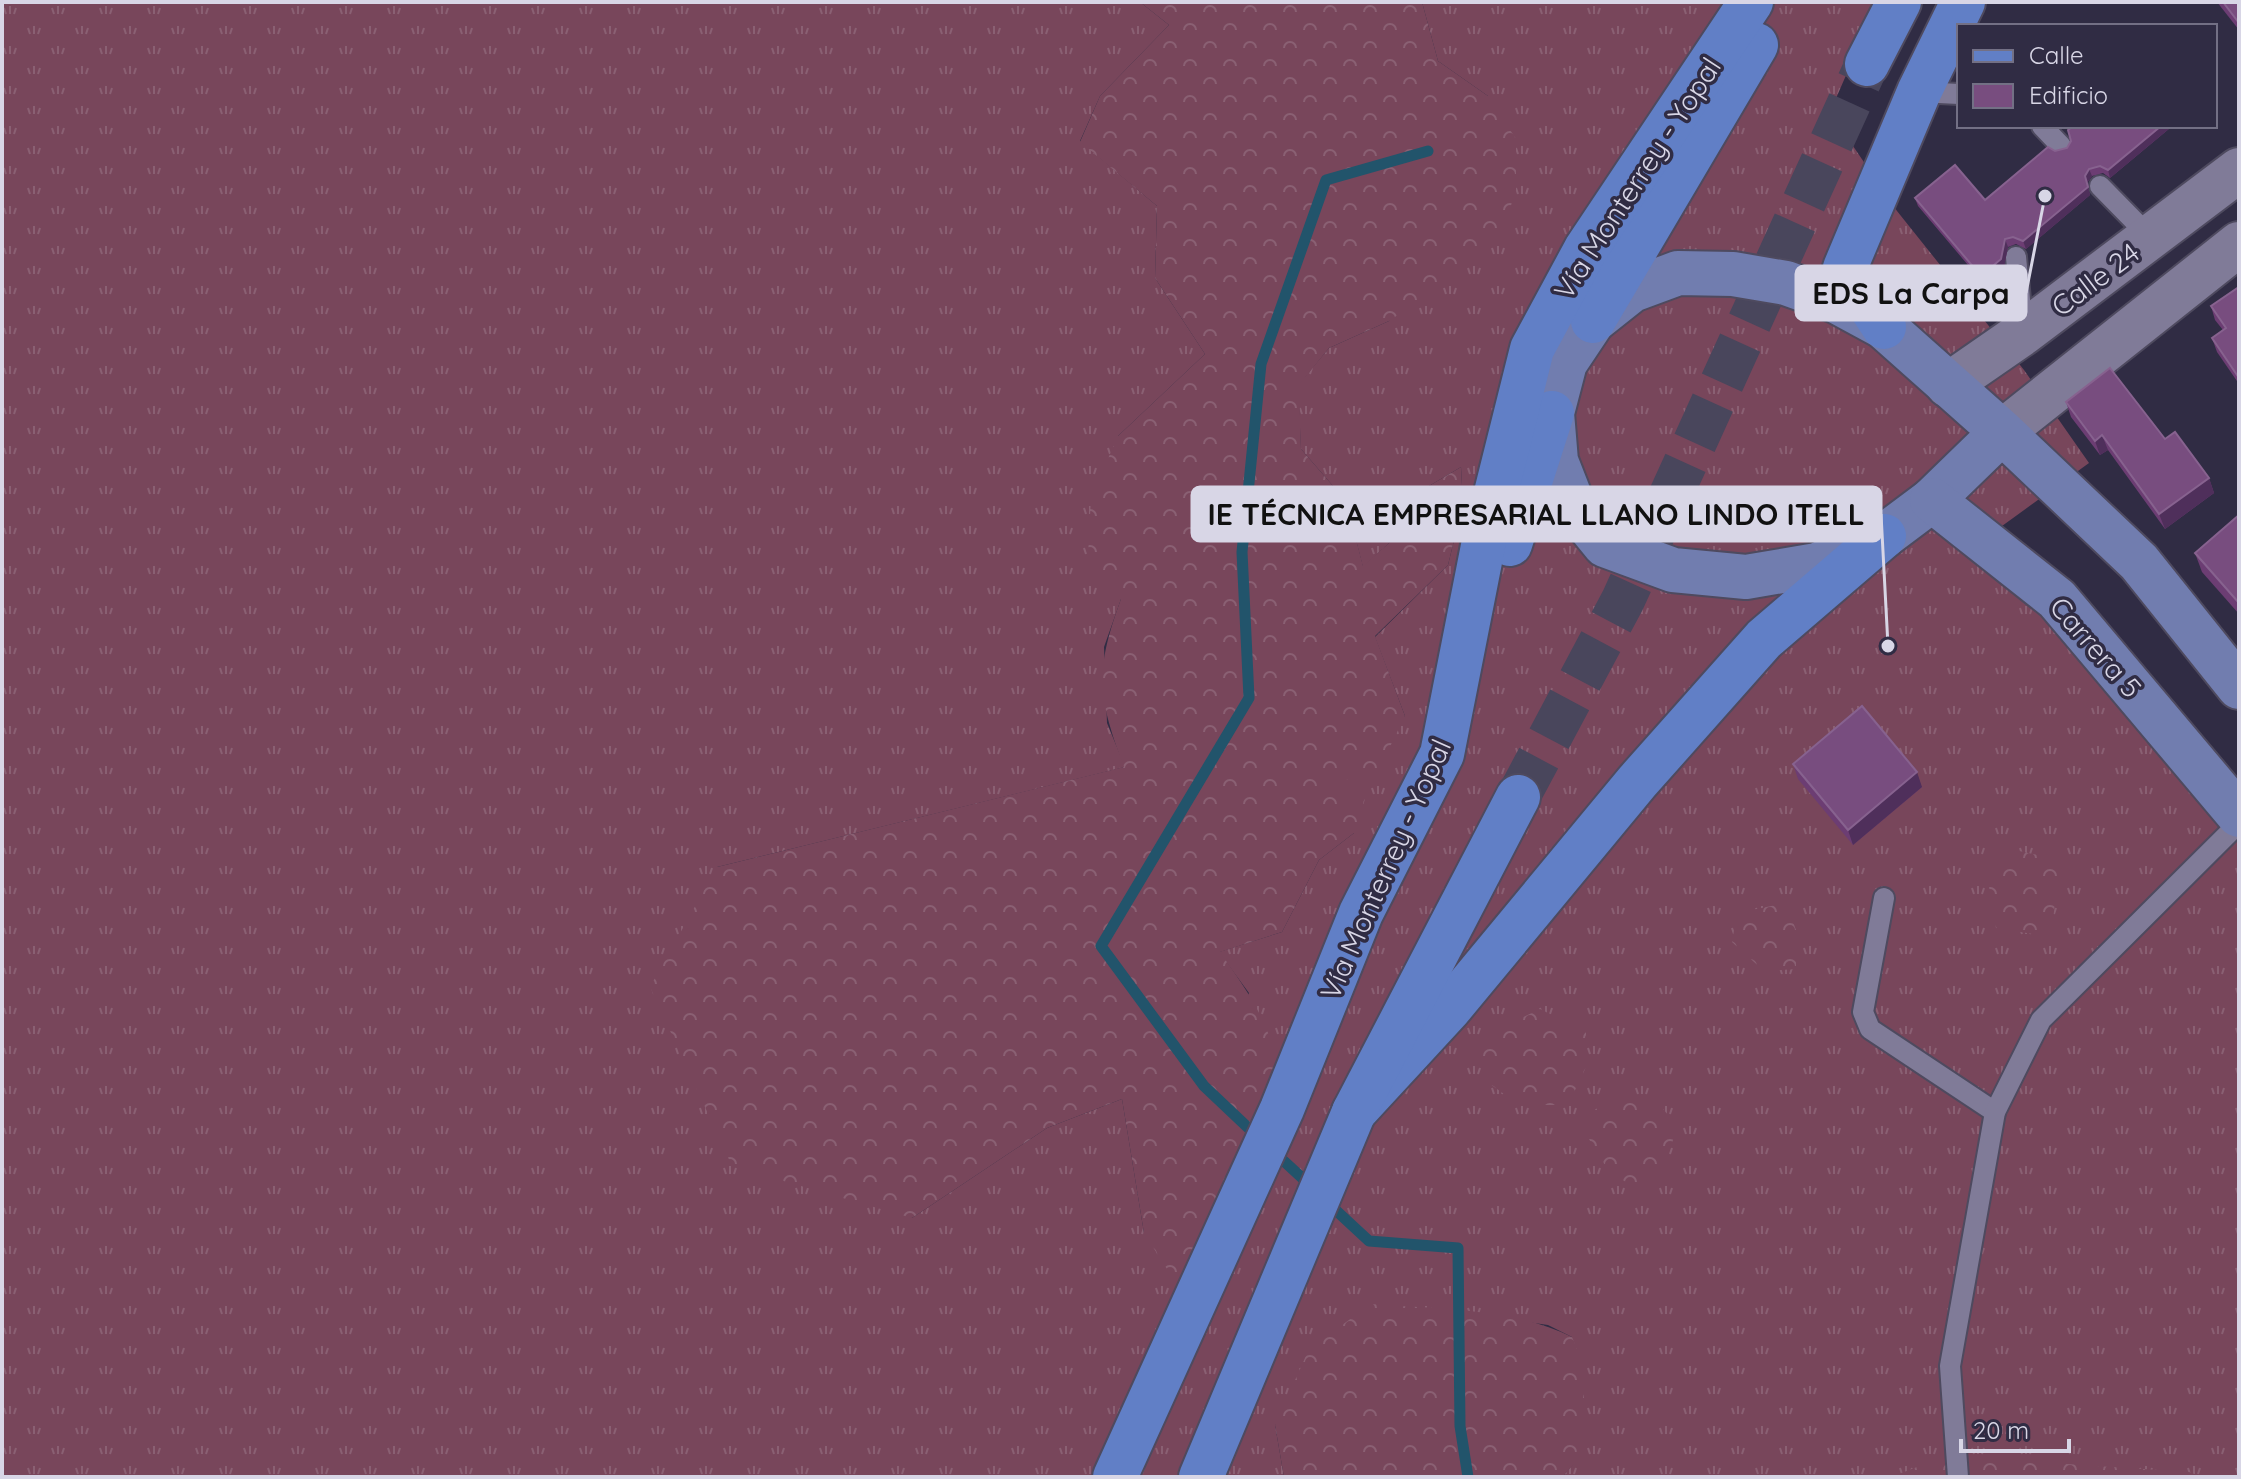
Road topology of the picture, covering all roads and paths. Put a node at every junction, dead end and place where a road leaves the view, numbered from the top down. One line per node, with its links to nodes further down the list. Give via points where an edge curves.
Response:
1 (1751, 2): 25 (main road, Vía Monterrey - Yopal, via 1586,249 1532,349 1484,541)
2 (1782, 2): 16 (main road)
3 (1899, 2): 7 (main road)
4 (1963, 2): 5 (main road)
5 (1957, 24)
6 (1957, 25): 8 (main road)
7 (1867, 64)
8 (1939, 93): 17 (main road, via 1845,268)
9 (2044, 128): 10 (lane)
10 (2061, 146)
11 (2239, 170): 13 (street, Calle 24)
12 (2100, 186): 13 (lane)
13 (2150, 237): 18 (street, Calle 24)
14 (2239, 244): 21 (street)
15 (2016, 257): 18 (lane)
16 (1593, 321): 17 (main road, via 1632,290 1678,273 1733,274 1786,283 1836,301); 20 (main road, via 1565,363)
17 (1884, 327): 19 (main road)
18 (2023, 333): 19 (street, Calle 24)
19 (1948, 385): 21 (main road)
20 (1552, 413): 23 (main road, via 1556,461 1569,495 1605,545 1673,570 1746,577 1817,565); 25 (main road)
21 (2002, 432): 22 (main road); 24 (main road, via 2139,562)
22 (1932, 500): 23 (main road); 27 (main road, Carrera 5, via 2057,599)
23 (1884, 536): 31 (main road, via 1764,639 1637,782)
24 (2239, 687)
25 (1442, 754): 32 (main road, Vía Monterrey - Yopal, via 1361,913 1282,1109)
26 (1518, 797): 31 (main road)
27 (2239, 815)
28 (2239, 823): 30 (lane, via 2041,1020)
29 (1884, 898): 30 (lane, via 1863,1012 1870,1029)
30 (1995, 1112): 34 (lane, via 1950,1366)
31 (1347, 1129): 33 (main road)
32 (1115, 1477)
33 (1201, 1477)
34 (1958, 1477)

